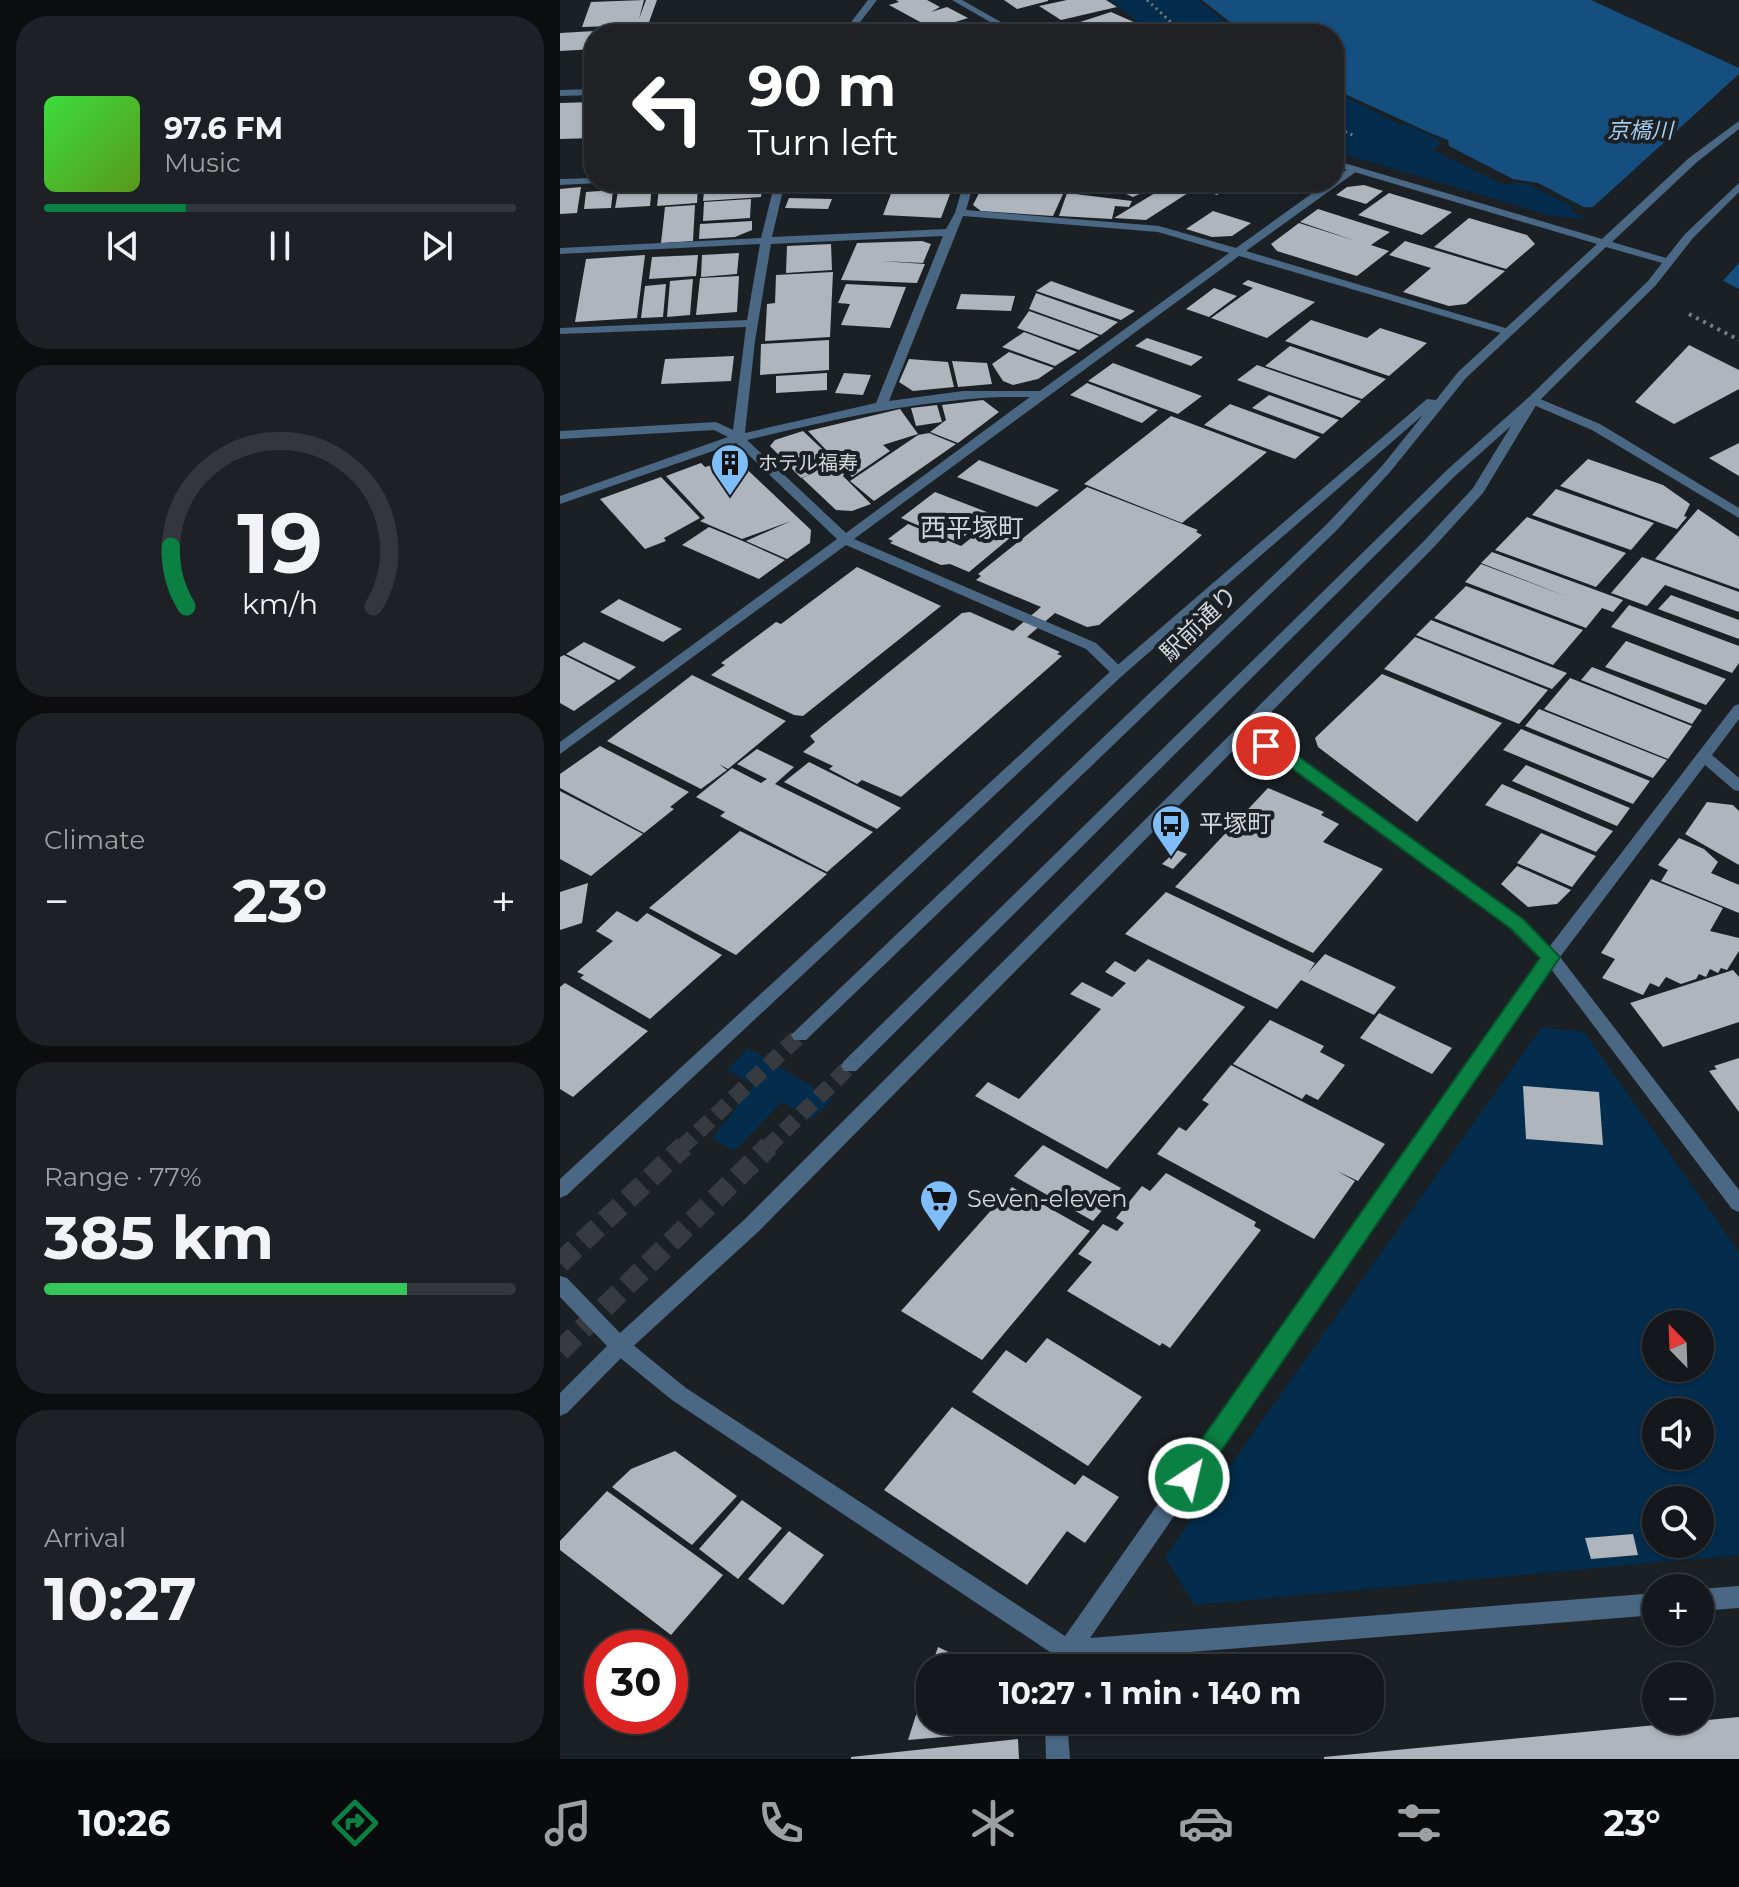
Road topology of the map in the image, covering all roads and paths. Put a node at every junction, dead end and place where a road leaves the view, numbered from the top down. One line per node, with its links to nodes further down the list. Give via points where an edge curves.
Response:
1 (873, 0): 4 (street)
2 (956, 0): 5 (street)
3 (1147, 0): 6 (path)
4 (854, 24)
5 (1000, 24)
6 (1173, 24)
7 (584, 92): 8 (street)
8 (560, 93)
9 (1739, 124): 22 (street, 駅前通り)
10 (1344, 166): 11 (street)
11 (1353, 169): 12 (street); 22 (street)
12 (1344, 175)
13 (584, 181): 14 (street)
14 (560, 182)
15 (1739, 186): 25 (street)
16 (777, 192): 21 (street)
17 (966, 192): 19 (street)
18 (1321, 192): 24 (street)
19 (960, 213): 20 (street); 24 (street, via 1159,229)
20 (950, 232): 21 (street); 34 (street)
21 (763, 242): 23 (street); 27 (street)
22 (1605, 242): 25 (street); 29 (street, 駅前通り)
23 (560, 251)
24 (1237, 252): 29 (street); 32 (street)
25 (1669, 262): 33 (street)
26 (1689, 314): 30 (path)
27 (750, 323): 28 (street); 36 (street)
28 (560, 331)
29 (1508, 332): 31 (street, 駅前通り)
30 (1739, 340)
31 (1462, 375): 40 (street); 47 (street, 駅前通り, via 1331,528)
32 (1039, 394): 34 (street, via 1001,391); 39 (street)
33 (1533, 400): 38 (street, via 1596,427); 42 (street, via 1478,490); 48 (street, via 1452,472)
34 (882, 404): 36 (street)
35 (560, 435): 36 (street, via 716,426)
36 (738, 438): 37 (street); 39 (street)
37 (560, 500)
38 (1739, 514)
39 (846, 540): 40 (street, via 1091,646); 43 (street)
40 (1118, 672): 49 (street)
41 (1739, 709): 44 (street)
42 (1242, 734): 46 (street, via 1289,758 1517,924); 52 (street, via 752,1225)
43 (560, 749)
44 (1703, 755): 45 (street); 46 (street)
45 (1739, 786)
46 (1551, 957): 50 (street); 58 (street)
47 (800, 1035)
48 (850, 1066)
49 (560, 1190)
50 (1739, 1204)
51 (560, 1284): 52 (street)
52 (620, 1346): 53 (street); 57 (street, via 679,1394)
53 (560, 1407)
54 (1739, 1597): 55 (street)
55 (1714, 1599)
56 (1642, 1605): 59 (street)
57 (1058, 1654)
58 (1071, 1654)
59 (1130, 1654)
60 (1057, 1734): 61 (street)
61 (1058, 1759)

